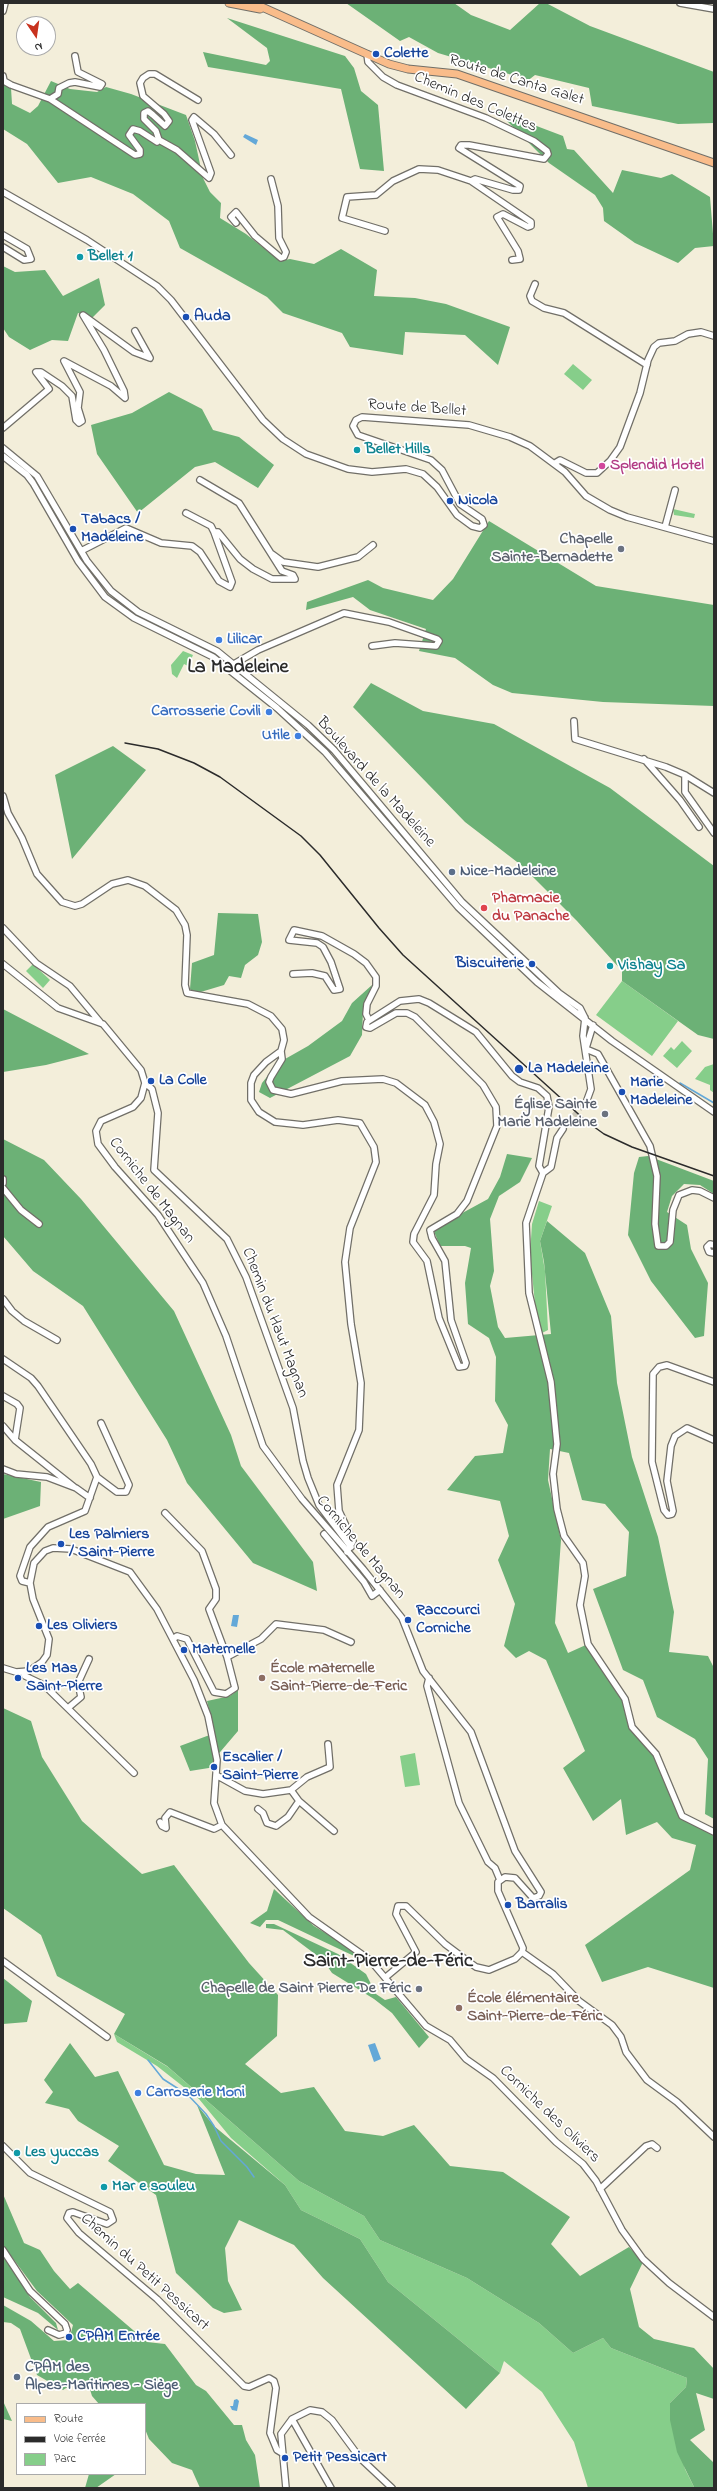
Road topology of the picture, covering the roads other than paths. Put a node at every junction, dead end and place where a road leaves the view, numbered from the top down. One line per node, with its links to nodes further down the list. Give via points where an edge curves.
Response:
1 (5, 3): 7 (street)
2 (229, 3): 6 (main road, Route de Canta Galet)
3 (253, 3): 6 (main road, Route de Canta Galet)
4 (680, 3): 5 (street)
5 (714, 9)
6 (266, 10): 8 (main road, Route de Canta Galet)
7 (3, 11)
8 (367, 54): 15 (main road, Route de Canta Galet, via 396,66 456,74); 17 (street, Chemin des Colettes, via 368,62 383,77 397,85 486,118 534,141 547,151 547,157 540,158 461,145 461,151 520,186 519,190 513,190 475,179)
9 (75, 56): 11 (street, via 78,72 102,84 100,87 69,83 59,88 58,94)
10 (3, 76): 11 (street, via 4,81 11,85)
11 (50, 99): 13 (street, via 135,155 140,154 140,150 129,135 133,129 157,142)
12 (198, 100): 13 (street, via 155,74 143,78 140,83 143,96 169,121 165,126 148,111 144,113 144,119 156,131)
13 (159, 140): 14 (street, via 177,150 209,178 212,173 192,120 194,117 214,134)
14 (231, 155)
15 (714, 163)
16 (271, 179): 19 (street, via 278,206 278,238 286,252 284,256 281,258 255,236 236,212 231,217)
17 (471, 181): 20 (street, via 438,170 419,169 393,181 376,195 347,197 342,218); 23 (street, via 531,222 531,226 528,227 503,214 497,217 518,251 520,259)
18 (3, 192): 31 (street, Route de Bellet, via 87,240 157,286 171,300 263,420 306,454 348,469 372,472 406,470 422,474 437,488 457,515 472,526 480,528 484,524 482,519 460,504 437,465 425,457 358,434 353,428 356,420 362,417 469,425 530,446)
19 (236, 223)
20 (385, 231)
21 (3, 235): 22 (street, via 27,249 31,259 24,260)
22 (3, 247)
23 (512, 260)
24 (536, 284): 27 (street, via 530,296 532,301 544,308 564,313)
25 (135, 331): 28 (street, via 150,358 134,352 83,315 111,364 125,398 111,386 64,361 80,392 78,408 82,421 79,423 76,420 72,396 57,382 41,372 36,372 49,390)
26 (714, 336): 27 (street, via 698,332 686,334 675,341 659,343 652,351)
27 (647, 365): 31 (street, via 636,407 620,447 610,462 594,474 578,470 560,460)
28 (3, 428)
29 (3, 448): 39 (street, Boulevard de la Madeleine, via 37,476)
30 (3, 456): 53 (street, Boulevard de la Madeleine, via 33,483 87,575 105,596 134,618 213,657 303,730 334,762 472,921 554,997)
31 (555, 464): 35 (street, Route de Bellet, via 590,499 627,517)
32 (200, 480): 40 (street, via 239,503)
33 (675, 490): 35 (street)
34 (186, 513): 36 (street, via 211,526)
35 (665, 527): 37 (street, Route de Bellet)
36 (214, 532): 39 (street, via 232,582 230,587 219,580 200,552 192,546 161,543 126,528); 40 (street, via 218,532 240,559 253,569 272,579 295,579 293,575 282,570)
37 (714, 541)
38 (373, 545): 40 (street, via 358,557 318,567 283,562)
39 (81, 551): 42 (street, Boulevard de la Madeleine, via 98,577 128,606 217,651)
40 (269, 551)
41 (372, 646): 42 (street, via 394,643 436,646 439,641 438,638 389,622 344,613 258,650)
42 (234, 664): 53 (street, Boulevard de la Madeleine, via 308,725 334,750 462,902 559,993 580,1008)
43 (574, 721): 44 (street, via 575,739)
44 (644, 759): 45 (street); 48 (street)
45 (685, 775): 46 (street); 49 (street, via 686,792)
46 (714, 793)
47 (3, 796): 58 (street, via 8,813 37,874 62,902 75,906 82,904 106,887 122,880 136,882 159,895 176,910 185,925 188,946 185,985 187,993 200,997 219,997 261,1009 282,1029 284,1040)
48 (700, 827)
49 (714, 833)
50 (3, 928): 55 (street, via 36,963 70,986)
51 (3, 964): 55 (street, via 58,1008)
52 (293, 974): 54 (street, via 312,973 325,976 336,992 340,990 323,947 317,943 289,940 294,930 322,936 360,958 369,965 376,976 376,986 367,1004)
53 (585, 1018): 56 (street, Boulevard de la Madeleine); 57 (street, via 583,1031)
54 (369, 1020): 58 (street, via 365,1025 370,1028 396,1014 407,1013 415,1017 483,1085 496,1107 497,1126 467,1202 457,1214 430,1230 445,1261 451,1320 466,1363 462,1368 439,1318 427,1261 413,1242 414,1234 431,1203 436,1187 436,1164 440,1144 429,1111 420,1100 396,1083 383,1079 342,1081 291,1094 279,1092 271,1087 270,1082 271,1076 281,1062); 63 (street, via 386,1012 400,1001 419,999 429,1002 477,1033 512,1076 520,1082 538,1088 547,1096 549,1112 539,1166)
55 (100, 1022): 59 (street, via 137,1065)
56 (593, 1025): 57 (street); 61 (street, Boulevard de la Madeleine, via 646,1066)
57 (586, 1049): 60 (street, via 591,1089); 67 (street, via 598,1054 650,1146 657,1176 655,1224 658,1246 666,1246 670,1242 673,1210 678,1195 692,1190)
58 (281, 1051): 86 (street, via 266,1062 254,1075 251,1083 251,1100 259,1112 275,1122 304,1125 350,1120 360,1123 374,1147 376,1162 350,1228 345,1262 351,1324 361,1383 359,1430 336,1491 339,1511 352,1542)
59 (145, 1083): 86 (street, Chemin du Haut Magnan, via 151,1087 157,1104 154,1170 227,1239 246,1277 293,1408 308,1478 319,1505); 86 (street, Corniche de Magnan, via 141,1098 133,1107 106,1118 98,1126 98,1144 158,1215 203,1283 226,1336 263,1446 289,1482)
60 (587, 1100)
61 (714, 1112)
62 (563, 1129): 63 (street, via 557,1138 550,1169)
63 (543, 1173): 106 (street, via 526,1223 529,1293 551,1382 557,1444 554,1474 557,1509 564,1536 583,1563 585,1576 580,1605 588,1644 624,1699 632,1727 656,1754 682,1816)
64 (3, 1179): 65 (street)
65 (3, 1183)
66 (3, 1188): 68 (street, via 21,1210)
67 (714, 1198)
68 (39, 1224)
69 (714, 1245): 70 (street, via 710,1244 707,1247 709,1252)
70 (714, 1253)
71 (3, 1299): 72 (street, via 12,1311 29,1325)
72 (57, 1340)
73 (3, 1359): 81 (street, via 31,1378 38,1386 85,1454)
74 (714, 1382): 79 (street, via 667,1365 659,1367 653,1374 652,1462 664,1510 668,1515 673,1511 667,1481 671,1446 675,1436 682,1429 692,1428)
75 (3, 1396): 78 (street, via 20,1408)
76 (101, 1423): 81 (street, via 129,1488 122,1493)
77 (3, 1426): 78 (street)
78 (15, 1440): 82 (street)
79 (714, 1440)
80 (3, 1469): 82 (street, via 16,1474 48,1478)
81 (97, 1478): 83 (street)
82 (76, 1488): 83 (street)
83 (90, 1498): 87 (street, via 85,1511 48,1527 30,1547 20,1576 22,1581)
84 (165, 1513): 91 (street, via 202,1551 216,1589 216,1599 209,1609)
85 (324, 1534): 88 (street, via 364,1582 372,1596)
86 (349, 1549): 88 (street, Corniche de Magnan)
87 (30, 1583): 89 (street, via 34,1563 45,1551 53,1548 76,1551 114,1565 130,1572 137,1580); 94 (street, via 50,1646 42,1662)
88 (380, 1590): 95 (street, Corniche de Magnan, via 405,1623 421,1666)
89 (173, 1639): 91 (street, via 177,1636 187,1639 214,1692 220,1695 230,1693 235,1688); 99 (street, via 194,1680 208,1716 217,1760)
90 (351, 1642): 91 (street, via 324,1630 276,1624 261,1639)
91 (226, 1657)
92 (89, 1659): 96 (street, via 78,1683 81,1697)
93 (3, 1668): 94 (street)
94 (23, 1672): 96 (street, via 24,1676 44,1686)
95 (429, 1678): 107 (street, via 428,1686 459,1802 488,1862 495,1868); 107 (street, Corniche de Magnan, via 471,1732 515,1851 541,1894 533,1898 515,1878)
96 (68, 1708): 98 (street)
97 (328, 1744): 100 (street, via 330,1767 307,1777)
98 (134, 1773)
99 (216, 1775): 100 (street, via 245,1791 263,1794); 104 (street, via 214,1803)
100 (291, 1790): 101 (street)
101 (299, 1800): 102 (street, via 288,1818 276,1826 267,1823 263,1813); 105 (street)
102 (258, 1809)
103 (160, 1822): 104 (street, via 166,1828 165,1818 170,1812 214,1829)
104 (222, 1824): 110 (street, Corniche des Oliviers, via 309,1917 359,1951)
105 (334, 1831)
106 (714, 1832)
107 (500, 1880): 108 (street, via 497,1888 522,1942)
108 (522, 1952): 110 (street, via 512,1961 489,1970 476,1967 445,1944 406,1906 401,1905 396,1908 396,1914 416,1952); 112 (street, via 553,1974 579,2001 612,2025 621,2037 624,2049 647,2080 677,2102)
109 (3, 1961): 111 (street)
110 (386, 1977): 115 (street, Corniche des Oliviers, via 426,2026 450,2040 466,2059 494,2078 556,2142 583,2164)
111 (106, 2037)
112 (714, 2137)
113 (3, 2146): 120 (street, Chemin du Petit Pessicart, via 30,2173 110,2212 113,2220 107,2224 73,2212 69,2213 67,2218 84,2238 157,2299 244,2386 249,2387 269,2378 274,2381 276,2388 270,2433 277,2450)
114 (657, 2148): 115 (street, via 652,2144 646,2146)
115 (600, 2189): 117 (street, Corniche des Oliviers, via 622,2230 643,2259 669,2283)
116 (3, 2250): 118 (street, via 30,2291 65,2324 67,2330 66,2333 58,2335)
117 (714, 2317)
118 (48, 2330)
119 (292, 2419): 120 (street, via 281,2434); 122 (street); 123 (street, via 310,2410 327,2415 360,2458)
120 (282, 2453): 121 (street)
121 (286, 2488)
122 (331, 2488)
123 (392, 2488)

